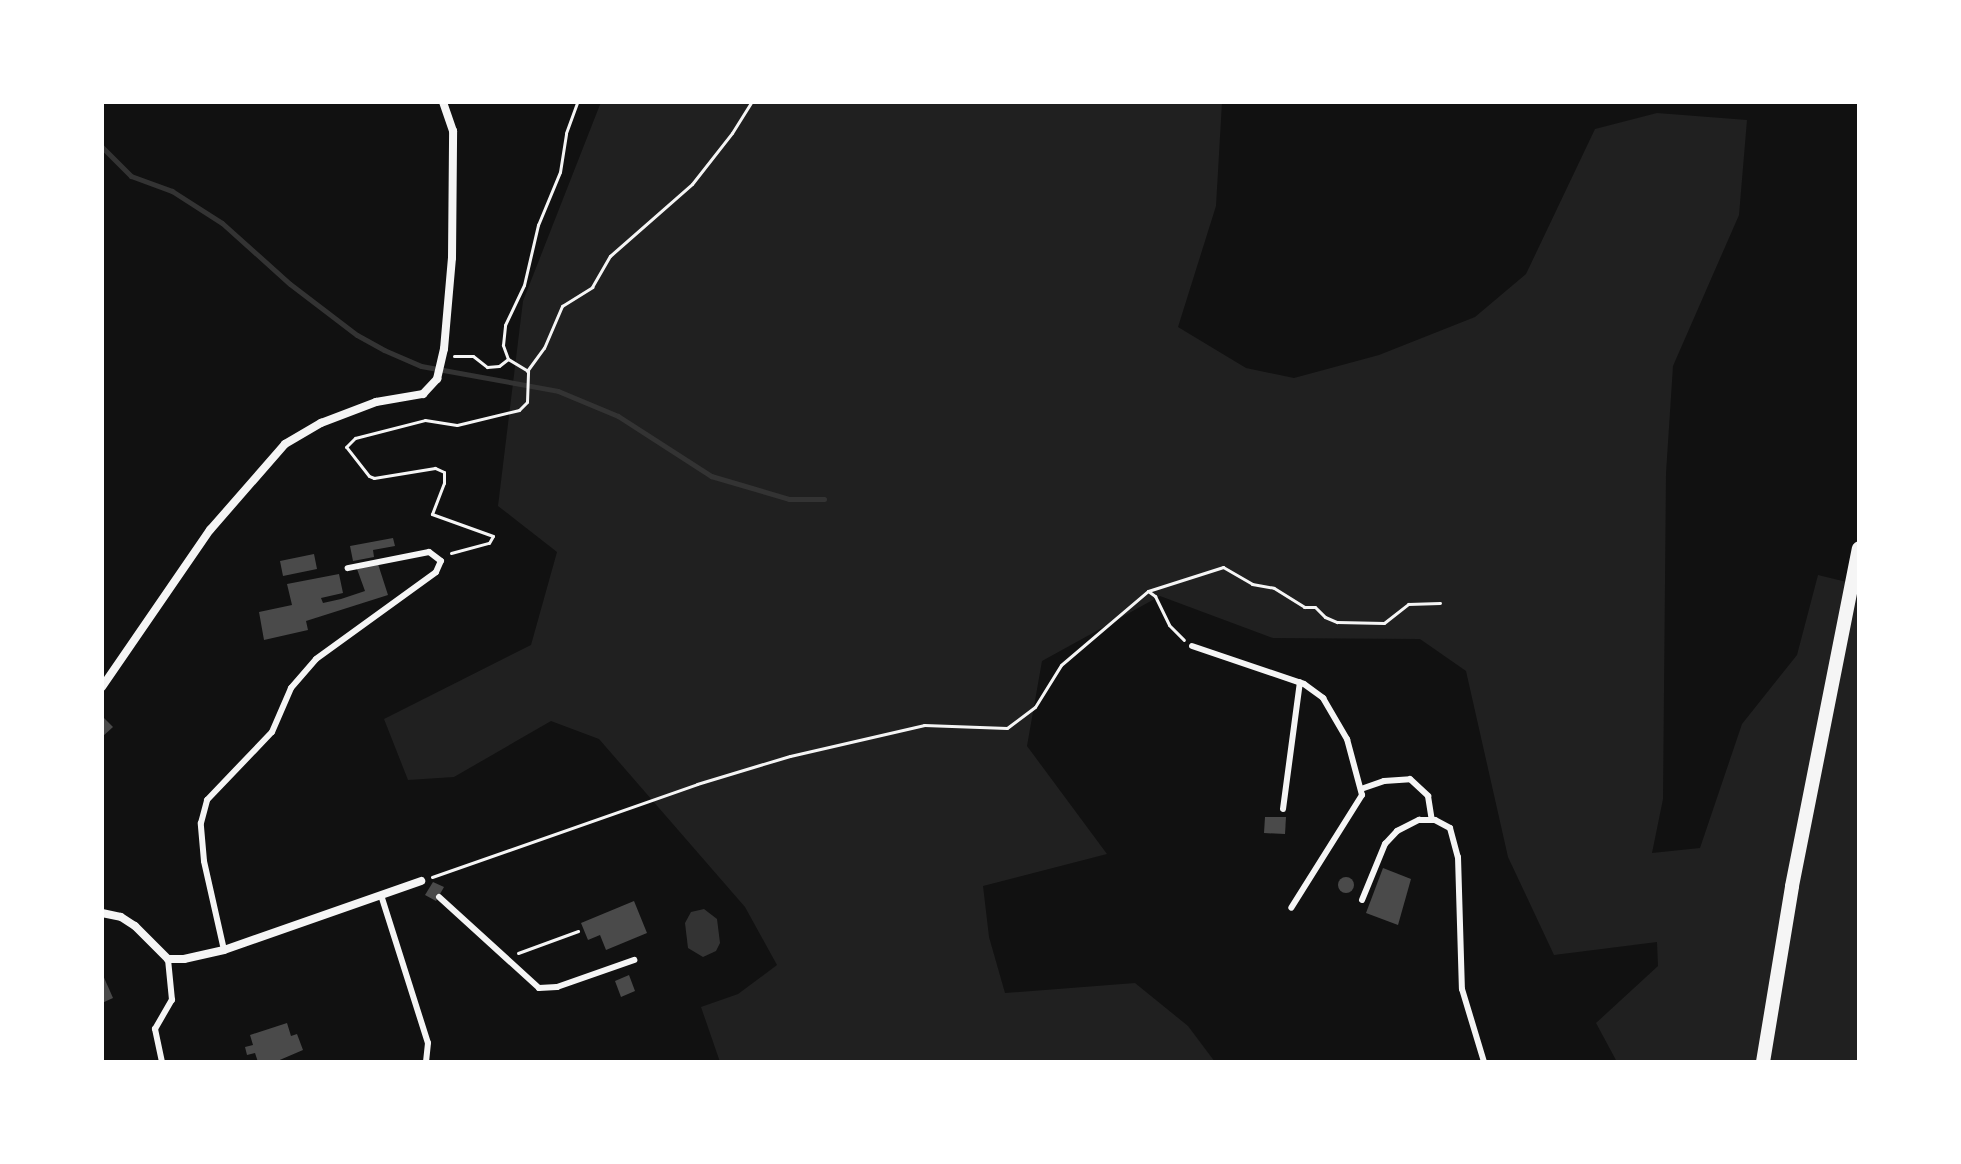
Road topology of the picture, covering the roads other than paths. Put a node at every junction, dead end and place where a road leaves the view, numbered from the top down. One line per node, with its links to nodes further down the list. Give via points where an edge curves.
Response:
1 (443, 102): 6 (street, via 453,131 452,258 437,379 423,394 376,402 285,444 210,530)
2 (1859, 549): 22 (street)
3 (348, 568): 16 (lane, via 429,552 439,557 441,566 316,659 291,688 272,732 207,800 201,823 203,848)
4 (1192, 646): 5 (lane)
5 (1300, 682): 7 (lane, via 1336,715); 8 (lane)
6 (102, 687)
7 (1361, 789): 9 (lane, via 1410,779 1428,796); 14 (lane, via 1359,802)
8 (1283, 809)
9 (1432, 820): 13 (lane, via 1403,826 1390,836); 21 (lane, via 1450,828 1457,845 1462,989)
10 (425, 884): 11 (street)
11 (381, 895): 16 (street); 20 (lane, via 428,1043)
12 (439, 897): 18 (lane, via 533,984 548,989)
13 (1362, 900)
14 (1291, 908)
15 (102, 913): 17 (street, via 135,926)
16 (224, 950): 17 (street)
17 (168, 959): 19 (lane, via 172,1000 155,1029)
18 (634, 960)
19 (162, 1062)
20 (426, 1062)
21 (1484, 1062)
22 (1763, 1062)

